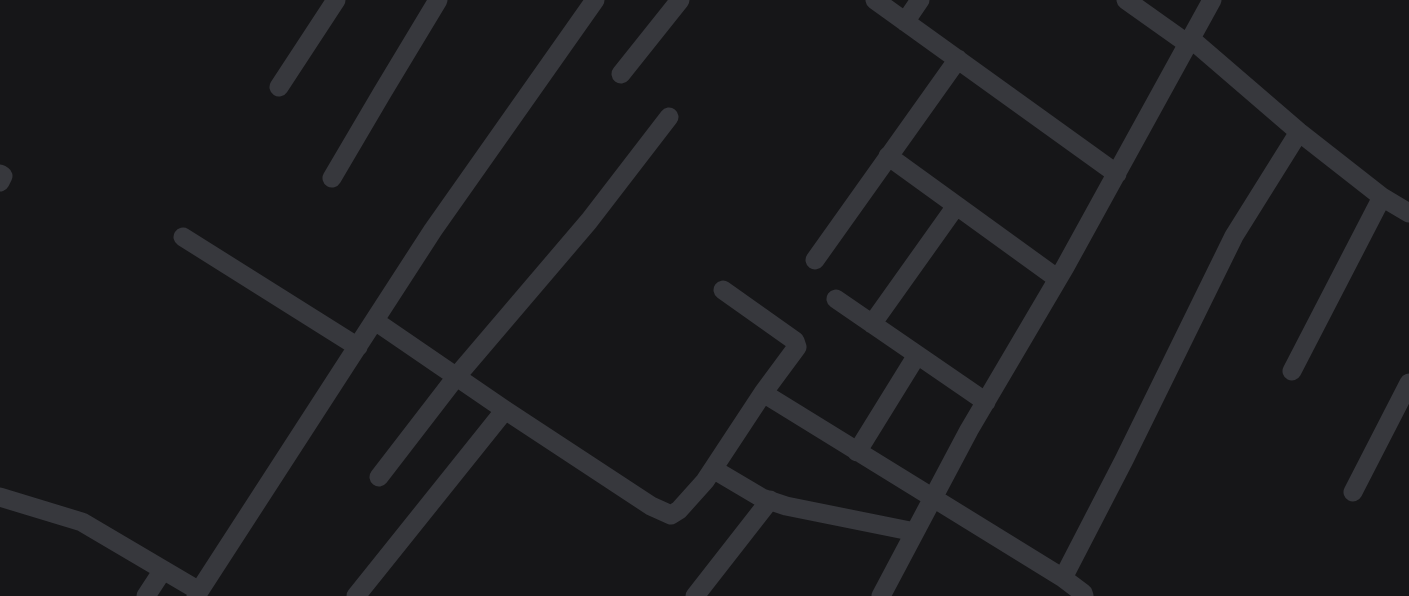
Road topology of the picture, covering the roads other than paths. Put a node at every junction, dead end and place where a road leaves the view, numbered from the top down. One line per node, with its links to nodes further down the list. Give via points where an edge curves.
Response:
1 (336, 0): 13 (street)
2 (438, 0): 19 (street)
3 (595, 0): 29 (street, via 433,230)
4 (680, 0): 12 (street)
5 (875, 0): 9 (street)
6 (920, 0): 9 (street)
7 (1126, 0): 10 (street)
8 (1212, 0): 10 (street)
9 (905, 22): 11 (street)
10 (1189, 42): 15 (street); 18 (street)
11 (958, 59): 16 (street); 18 (street)
12 (621, 74)
13 (279, 87)
14 (669, 117): 34 (street, via 589,221)
15 (1299, 132): 21 (street); 48 (street, via 1234,236)
16 (888, 156): 22 (street); 25 (street)
17 (0, 174): 20 (street, via 3,176)
18 (1116, 174): 26 (street)
19 (332, 178)
20 (0, 182)
21 (1382, 197): 23 (street); 33 (street)
22 (956, 206): 26 (street); 30 (street)
23 (1409, 213)
24 (183, 237): 31 (street)
25 (814, 260)
26 (1058, 279): 37 (street)
27 (723, 290): 36 (street, via 795,341 797,347)
28 (836, 299): 30 (street)
29 (375, 321): 31 (street); 34 (street)
30 (872, 324): 32 (street)
31 (358, 347): 49 (street)
32 (917, 355): 37 (street); 39 (street)
33 (1292, 371)
34 (456, 377): 38 (street); 41 (street)
35 (1409, 383): 42 (street)
36 (763, 394): 39 (street); 40 (street)
37 (986, 402): 43 (street)
38 (505, 410): 40 (street, via 651,506 671,515); 51 (street)
39 (857, 452): 43 (street)
40 (713, 470): 45 (street)
41 (379, 477)
42 (1353, 492)
43 (932, 497): 46 (street); 48 (street)
44 (0, 498): 47 (street, via 82,522)
45 (770, 500): 46 (street); 52 (street)
46 (915, 532): 53 (street)
47 (163, 570): 49 (street); 50 (street)
48 (1063, 578): 54 (street)
49 (197, 594)
50 (146, 596)
51 (356, 596)
52 (695, 596)
53 (881, 596)
54 (1084, 596)

